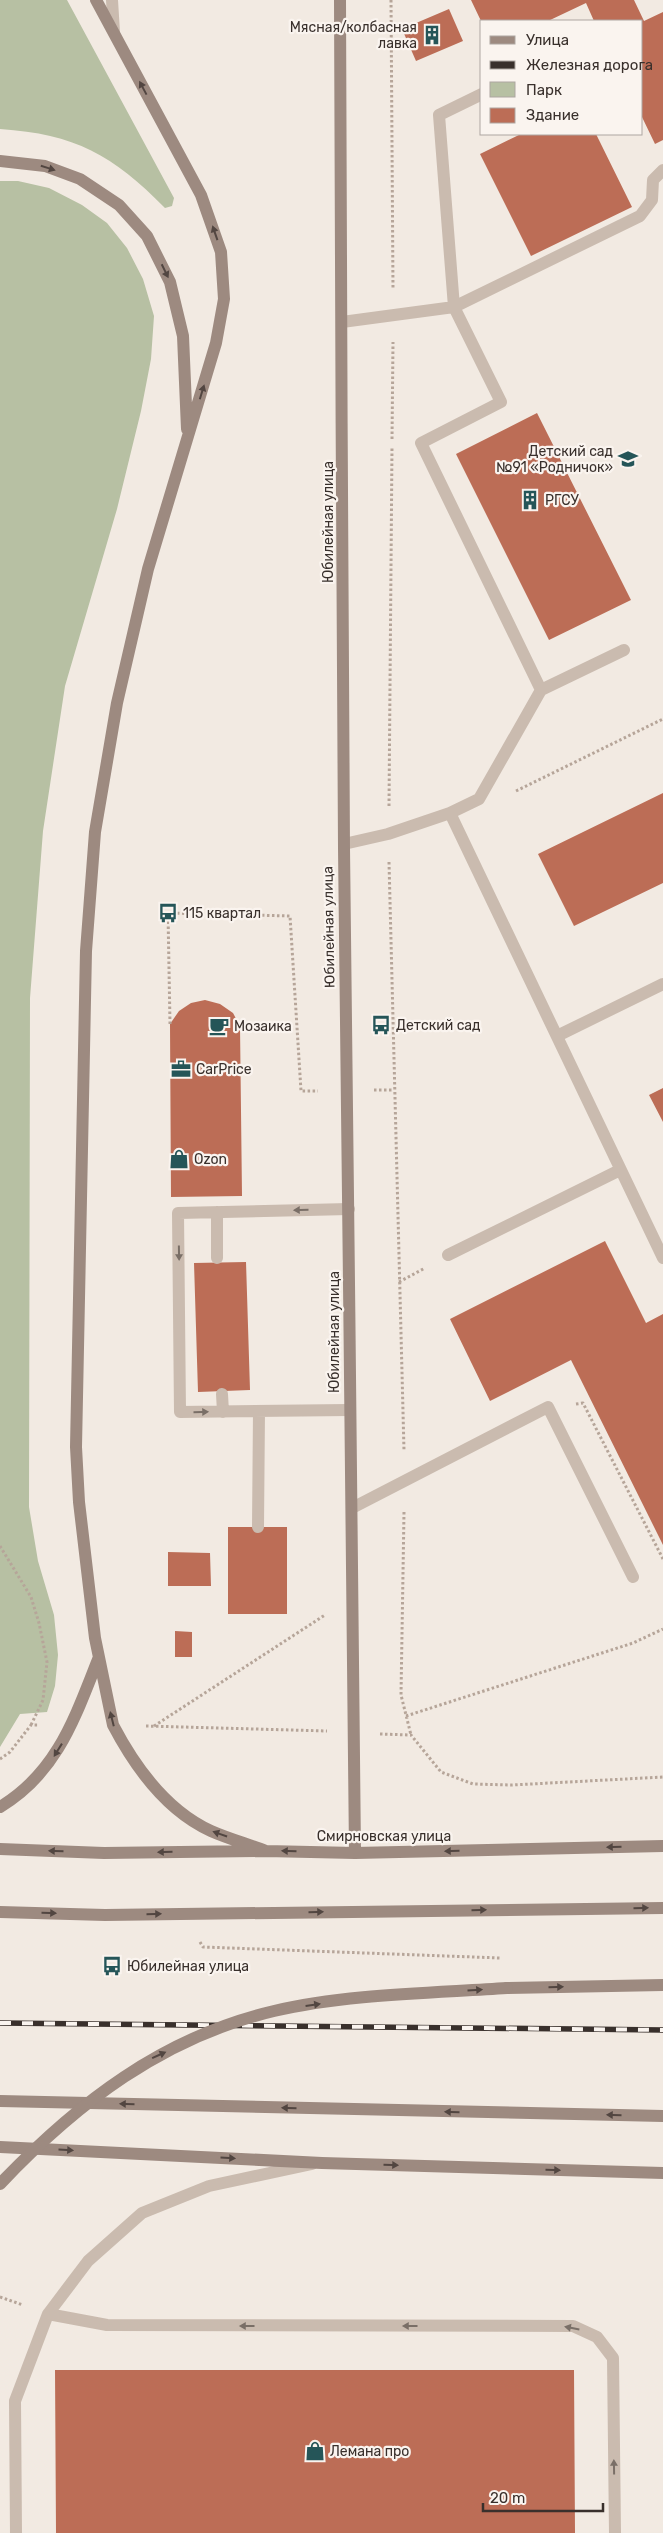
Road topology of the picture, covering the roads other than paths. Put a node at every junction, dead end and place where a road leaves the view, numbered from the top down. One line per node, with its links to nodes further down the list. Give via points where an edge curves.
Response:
1 (96, 0): 4 (main road)
2 (112, 0): 4 (lane)
3 (340, 0): 9 (main road, Юбилейная улица)
4 (114, 32): 10 (main road, one-way to 4, via 216,343 224,299 221,252 202,195)
5 (480, 95): 8 (lane, via 439,115)
6 (0, 161): 10 (main road, one-way to 10, via 45,166 80,179 119,205 148,236 170,282 184,336)
7 (663, 170): 8 (lane, via 653,180 652,200 640,216)
8 (454, 307): 9 (lane); 12 (lane, via 501,402 421,443)
9 (342, 322): 14 (main road, Юбилейная улица)
10 (188, 438): 30 (main road, via 148,569 118,702 95,832 86,951 76,1446 78,1502)
11 (624, 650): 12 (lane)
12 (542, 690): 13 (lane, via 479,799)
13 (450, 813): 14 (lane, via 388,834); 16 (lane)
14 (344, 844): 18 (main road, Юбилейная улица)
15 (663, 984): 16 (lane)
16 (557, 1036): 17 (lane)
17 (620, 1170): 20 (lane); 22 (lane)
18 (349, 1209): 19 (lane, one-way to 19); 24 (main road, Юбилейная улица)
19 (217, 1212): 21 (lane); 26 (lane, one-way to 26, via 178,1213 180,1412)
20 (448, 1256)
21 (217, 1258)
22 (663, 1258)
23 (222, 1394): 26 (lane)
24 (349, 1410): 25 (lane); 27 (main road, Юбилейная улица)
25 (259, 1411): 26 (lane); 28 (lane)
26 (223, 1412)
27 (354, 1507): 29 (lane, via 548,1407); 35 (main road, Юбилейная улица)
28 (258, 1527)
29 (633, 1577)
30 (99, 1657): 31 (main road, one-way to 31, via 58,1751 39,1776); 34 (main road, one-way to 30, via 210,1831 173,1806 140,1771 113,1726)
31 (0, 1807)
32 (663, 1846): 35 (main road, Смирновская улица, one-way to 35)
33 (0, 1849): 34 (main road, Смирновская улица, one-way to 33, via 104,1853)
34 (266, 1850): 35 (main road, Смирновская улица, one-way to 34)
35 (355, 1853)
36 (663, 1908): 37 (main road, one-way to 36, via 105,1915)
37 (0, 1912)
38 (663, 1985): 44 (main road, one-way to 38, bridge, via 86,2104 150,2059 214,2030 274,2011 346,2000 429,1993)
39 (0, 2102): 40 (main road, one-way to 39)
40 (663, 2116)
41 (0, 2146): 42 (main road, one-way to 42)
42 (322, 2162): 43 (main road, one-way to 43); 45 (lane, via 209,2186 142,2213 88,2261)
43 (663, 2174)
44 (0, 2184)
45 (48, 2314): 46 (lane, via 15,2401); 47 (lane, one-way to 45, via 613,2358 597,2337 573,2326 107,2325)
46 (16, 2533)
47 (615, 2533)

